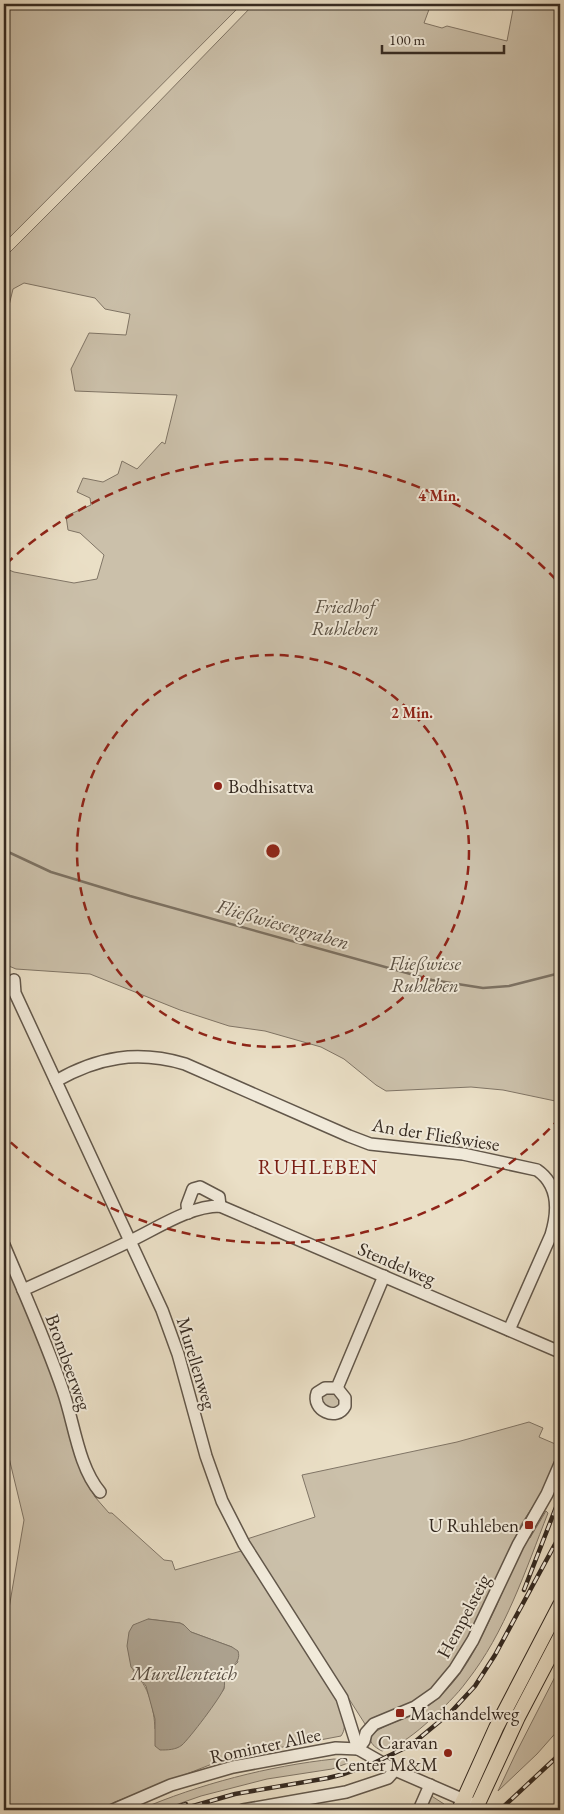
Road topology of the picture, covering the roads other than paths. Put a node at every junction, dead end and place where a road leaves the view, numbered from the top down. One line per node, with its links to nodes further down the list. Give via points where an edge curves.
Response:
1 (14, 980): 2 (street, Murellenweg, via 15,993)
2 (56, 1081): 5 (street, Murellenweg); 9 (street, An der Fließwiese, via 109,1060 136,1056 169,1059 370,1144 478,1157 537,1170 553,1191 556,1218)
3 (220, 1206): 4 (street, via 202,1207); 4 (street, Stendelweg, via 219,1196 200,1187 193,1189 187,1205); 7 (street, Stendelweg)
4 (188, 1213): 5 (street)
5 (130, 1241): 8 (street); 16 (street, Murellenweg, via 169,1329 222,1501 244,1544 342,1698)
6 (4, 1245): 8 (street, Brombeerweg)
7 (384, 1276): 9 (street, Stendelweg); 11 (street)
8 (23, 1290): 13 (street, Brombeerweg, via 58,1377 93,1484)
9 (509, 1330): 10 (street, Stendelweg)
10 (560, 1352)
11 (337, 1388)
12 (560, 1464): 16 (street, Hempelsteig, via 473,1640 455,1669 435,1693 415,1707 374,1724)
13 (100, 1492)
14 (560, 1605): 19 (main road, via 496,1728)
15 (560, 1637): 20 (main road)
16 (358, 1748): 17 (street); 21 (street, Rominter Allee, via 336,1748 233,1767 171,1785)
17 (395, 1770): 18 (street); 22 (street, via 388,1778 346,1792)
18 (430, 1785): 19 (street); 23 (street)
19 (461, 1805): 20 (street)
20 (476, 1808)
21 (113, 1810)
22 (243, 1810)
23 (419, 1810)

